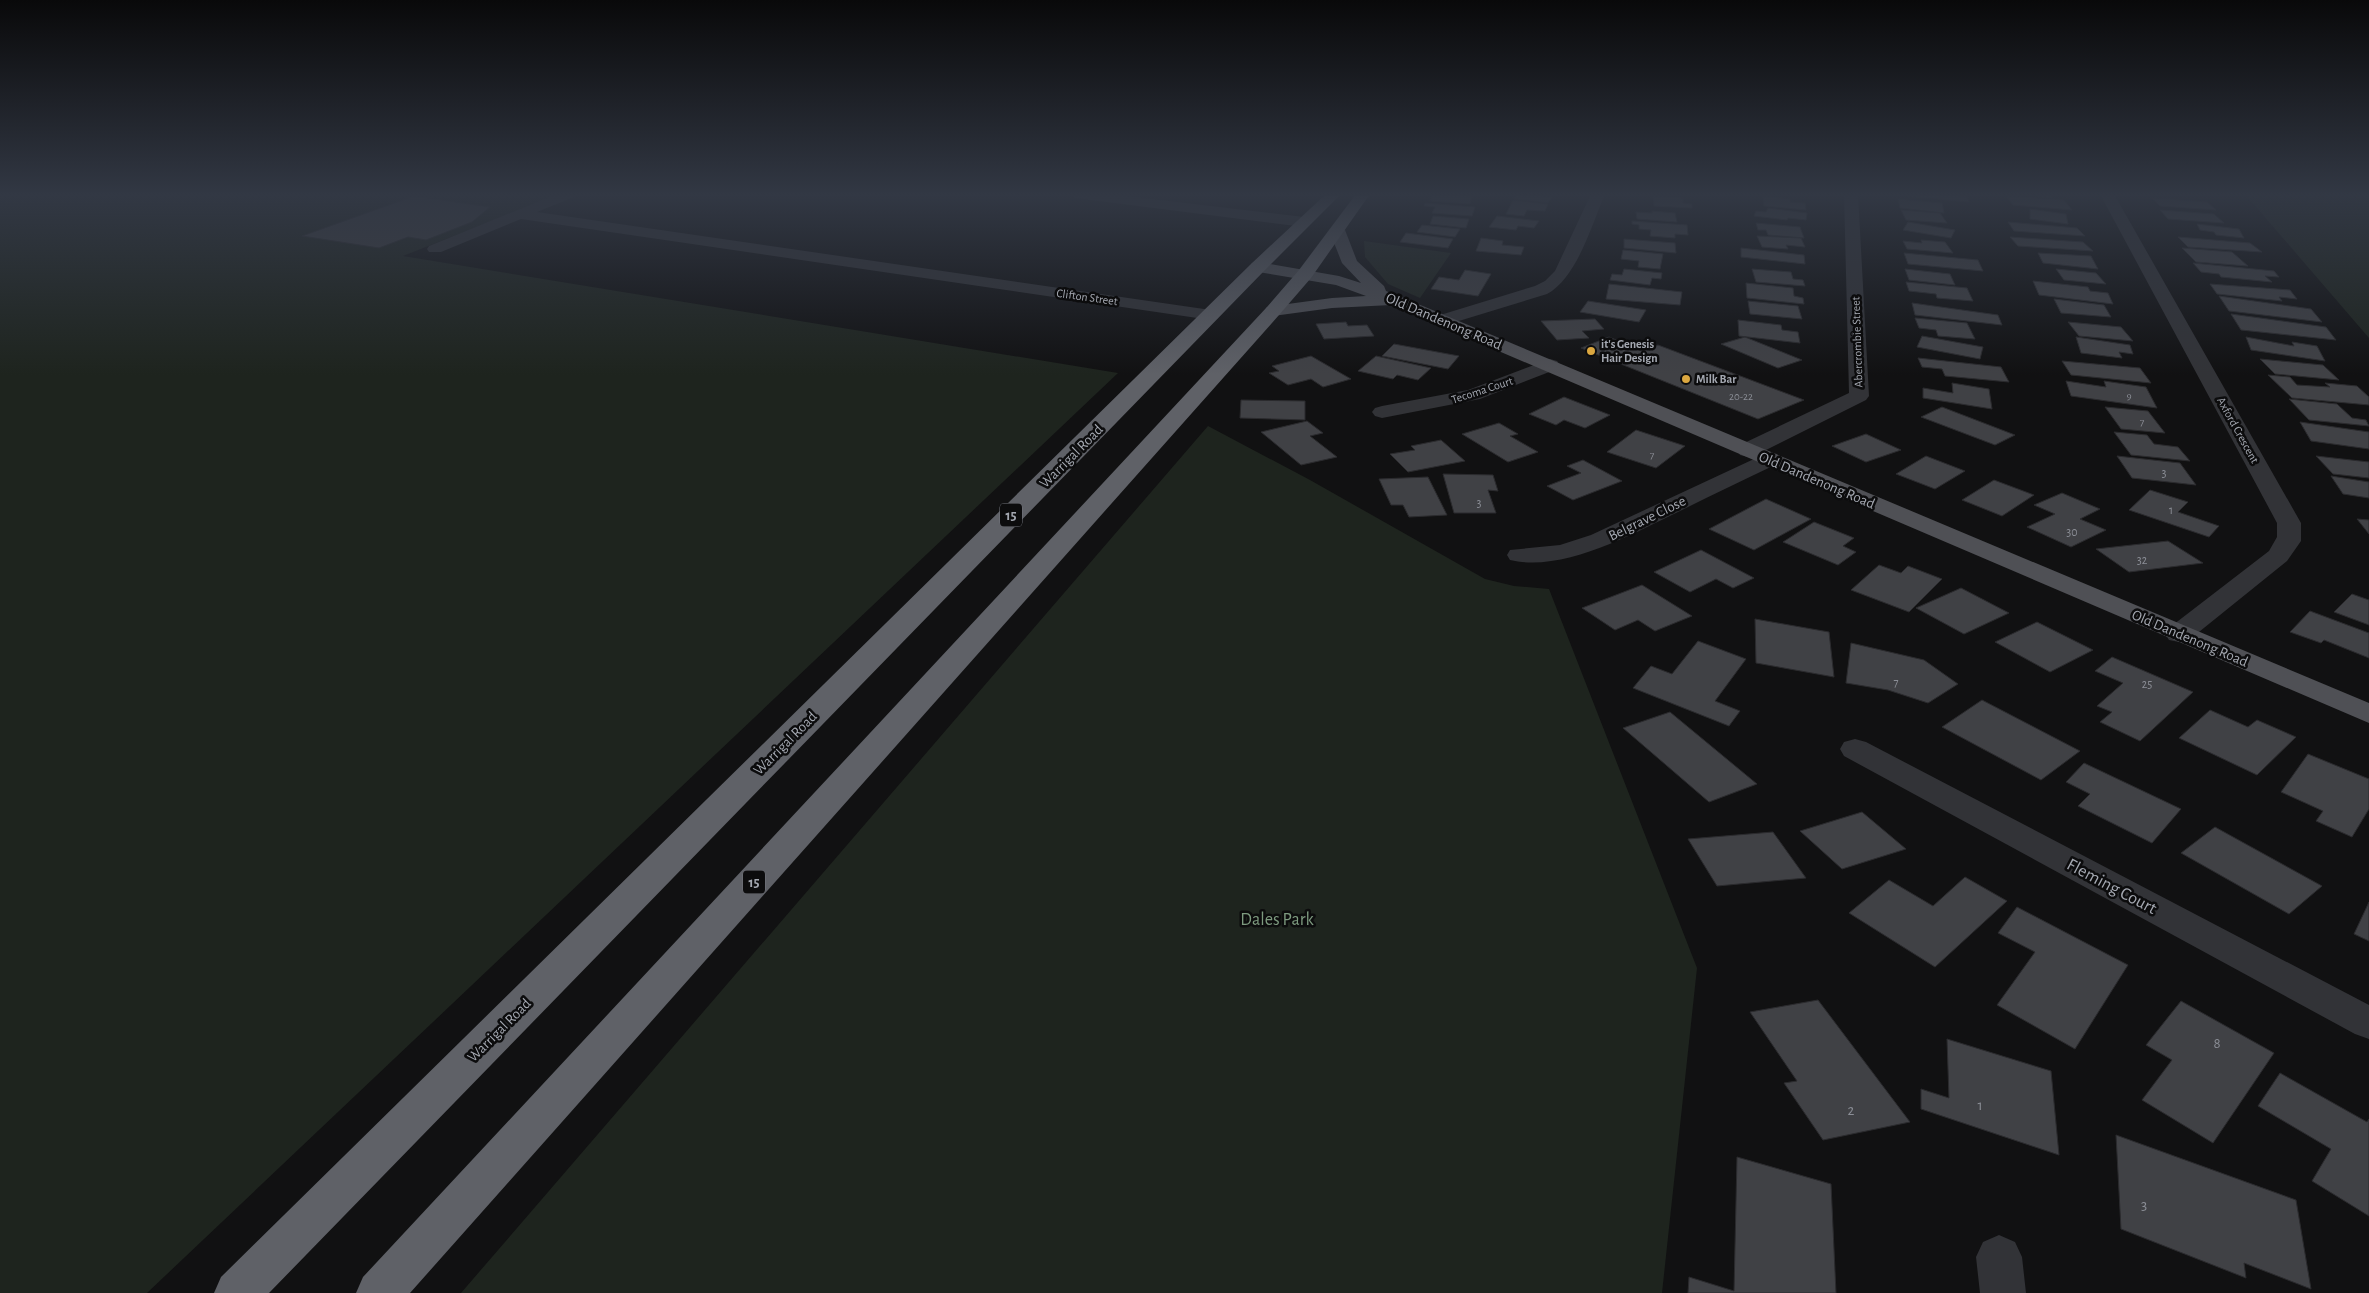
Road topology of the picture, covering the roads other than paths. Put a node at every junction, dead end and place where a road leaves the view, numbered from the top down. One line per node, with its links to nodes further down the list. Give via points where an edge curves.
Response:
1 (795, 254): 12 (street, Clifton Street)
2 (1271, 254): 8 (highway, Warrigal Road / 15)
3 (1319, 254): 9 (highway, 15)
4 (1347, 254): 10 (main road, via 1350,263)
5 (1571, 254): 13 (street, via 1562,273 1541,290)
6 (1854, 254): 16 (street, Abercrombie Street, via 1859,396)
7 (2140, 254): 18 (street, Axford Crescent, via 2289,523 2292,536 2278,556)
8 (1258, 267): 9 (main road, Old Dandenong Road); 12 (highway, Warrigal Road / 15)
9 (1305, 274): 10 (main road, Old Dandenong Road, via 1339,281); 11 (highway, 15)
10 (1389, 298): 11 (main road); 13 (main road, Old Dandenong Road)
11 (1273, 311): 23 (highway, 15)
12 (1211, 315): 22 (highway, Warrigal Road / 15)
13 (1443, 320): 14 (main road, Old Dandenong Road)
14 (1550, 365): 15 (street, Tecoma Court, via 1472,395); 16 (main road, Old Dandenong Road)
15 (1382, 412)
16 (1758, 454): 17 (street, Belgrave Close, via 1600,540 1562,552); 18 (main road, Old Dandenong Road)
17 (1519, 555)
18 (2180, 634): 19 (main road, Old Dandenong Road)
19 (2369, 714)
20 (1855, 749): 21 (street, Fleming Court)
21 (2369, 1023)
22 (236, 1293)
23 (379, 1293)

